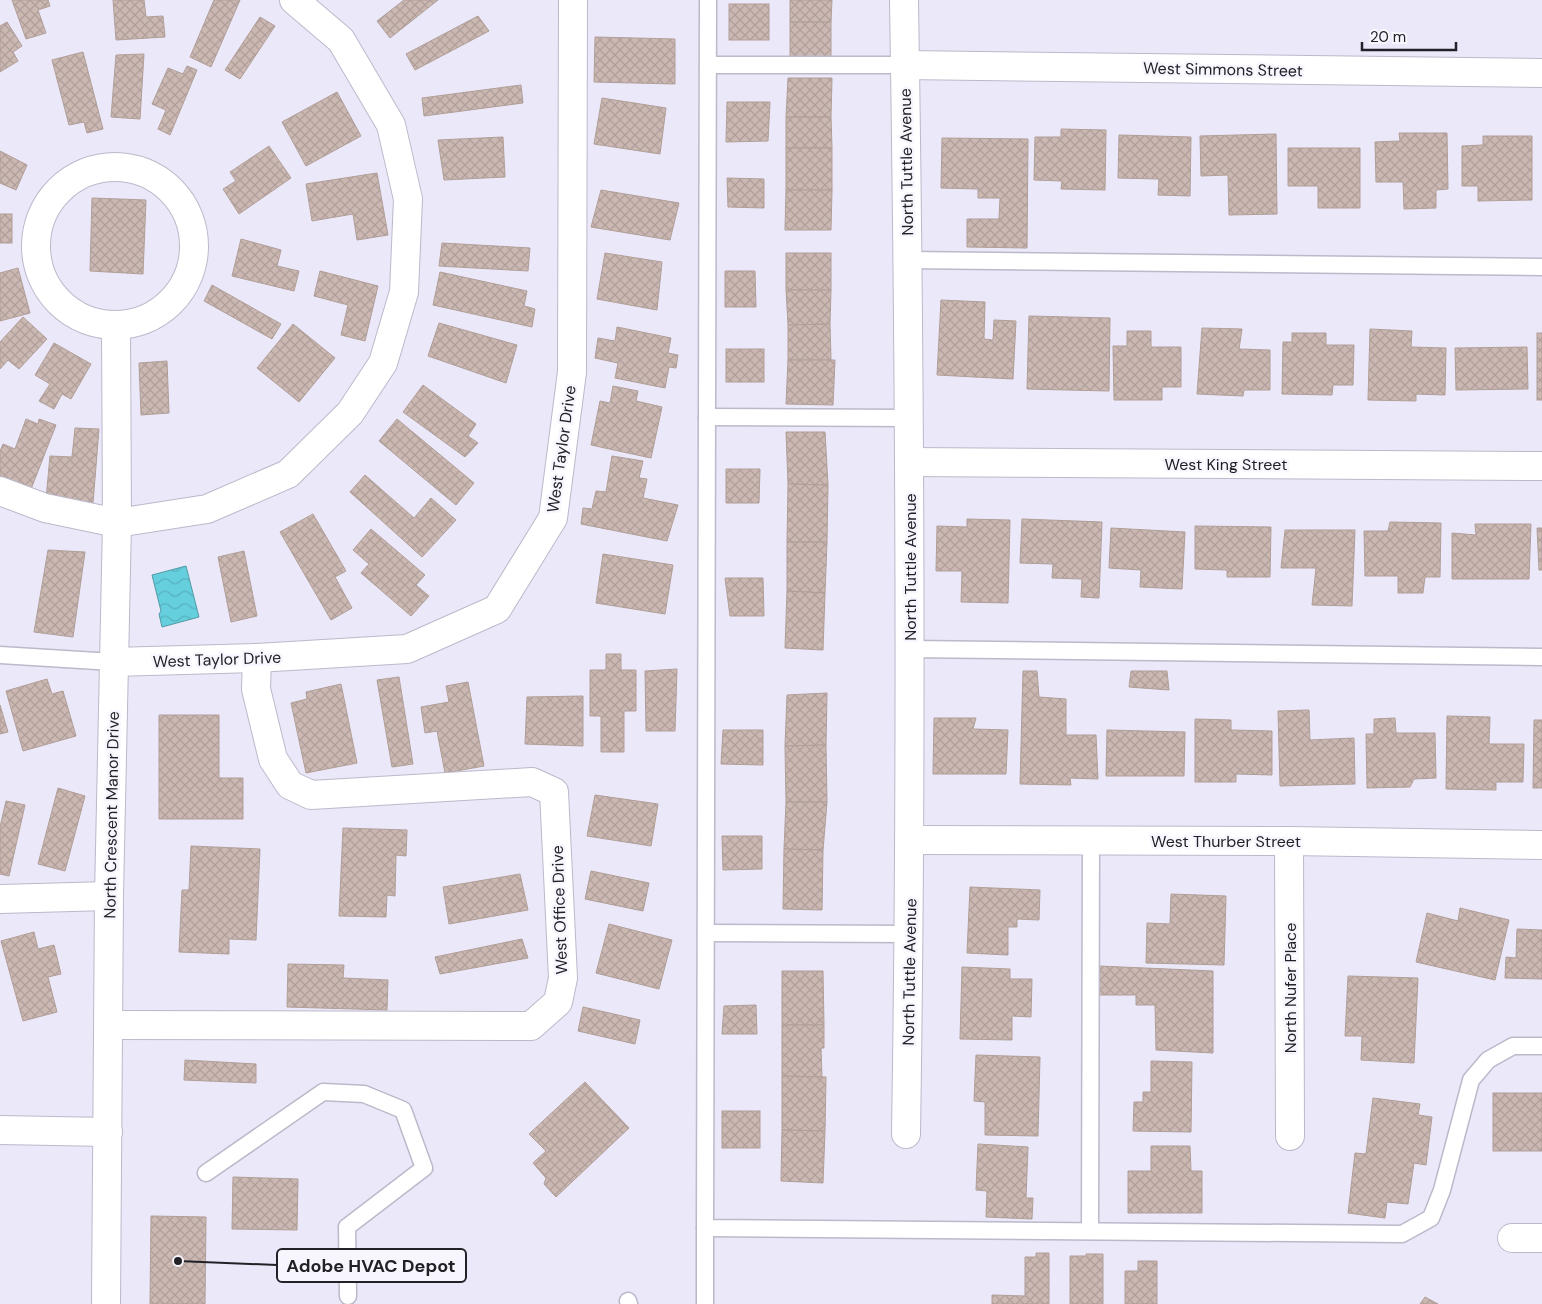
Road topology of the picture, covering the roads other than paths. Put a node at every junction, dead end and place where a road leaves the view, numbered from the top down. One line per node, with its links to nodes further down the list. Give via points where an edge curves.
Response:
1 (294, 0): 16 (street, via 341,40 391,126 408,199 404,292 383,363 350,413 288,474 207,509)
2 (573, 0): 20 (street, West Taylor Drive, via 572,372 553,518 497,608 407,649)
3 (708, 0): 5 (lane)
4 (904, 0): 6 (street, North Tuttle Avenue)
5 (708, 65): 6 (lane); 11 (lane)
6 (905, 65): 7 (street, West Simmons Street); 8 (street, North Tuttle Avenue)
7 (1542, 73)
8 (907, 260): 9 (lane); 12 (street, North Tuttle Avenue)
9 (1542, 267)
10 (116, 326): 10 (street, via 93,323 72,313 54,298 42,279 36,256 36,233 43,211 52,198 75,178 96,169 121,166 144,172 166,184 182,202 192,224 196,248 191,272 180,293 168,305 140,322); 16 (street, North Crescent Manor Drive)
11 (707, 417): 12 (lane); 28 (lane)
12 (910, 418): 13 (street, North Tuttle Avenue)
13 (910, 462): 14 (street, West King Street); 17 (street, North Tuttle Avenue)
14 (1542, 466)
15 (0, 492): 16 (street, via 45,508)
16 (117, 523): 21 (street, North Crescent Manor Drive)
17 (910, 649): 19 (lane); 22 (street, North Tuttle Avenue)
18 (0, 656): 21 (lane)
19 (1542, 656)
20 (257, 658): 21 (street, West Taylor Drive); 30 (street, West Office Drive, via 256,688 273,759 290,785 311,795 532,782 554,792 563,978 558,1002 530,1026)
21 (113, 662): 26 (street, North Crescent Manor Drive)
22 (910, 840): 23 (street, West Thurber Street); 29 (street, North Tuttle Avenue)
23 (1091, 840): 24 (street, West Thurber Street); 38 (lane)
24 (1289, 841): 25 (street, West Thurber Street); 35 (street, North Nufer Place)
25 (1542, 844)
26 (109, 896): 27 (street); 30 (street, North Crescent Manor Drive)
27 (0, 899)
28 (706, 933): 29 (lane); 37 (lane)
29 (909, 934): 34 (street, North Tuttle Avenue)
30 (109, 1025): 33 (street, North Crescent Manor Drive)
31 (1542, 1046): 38 (lane, via 1513,1046 1488,1060 1471,1080 1442,1190 1431,1218 1402,1234)
32 (0, 1130): 33 (street)
33 (108, 1132): 42 (street, North Crescent Manor Drive)
34 (906, 1134)
35 (1290, 1136)
36 (206, 1173): 41 (lane, via 323,1092 364,1094 402,1110 424,1168 347,1227)
37 (705, 1228): 38 (lane); 43 (lane)
38 (1090, 1231)
39 (1512, 1238): 40 (street)
40 (1542, 1238)
41 (348, 1296)
42 (106, 1304)
43 (705, 1304)

